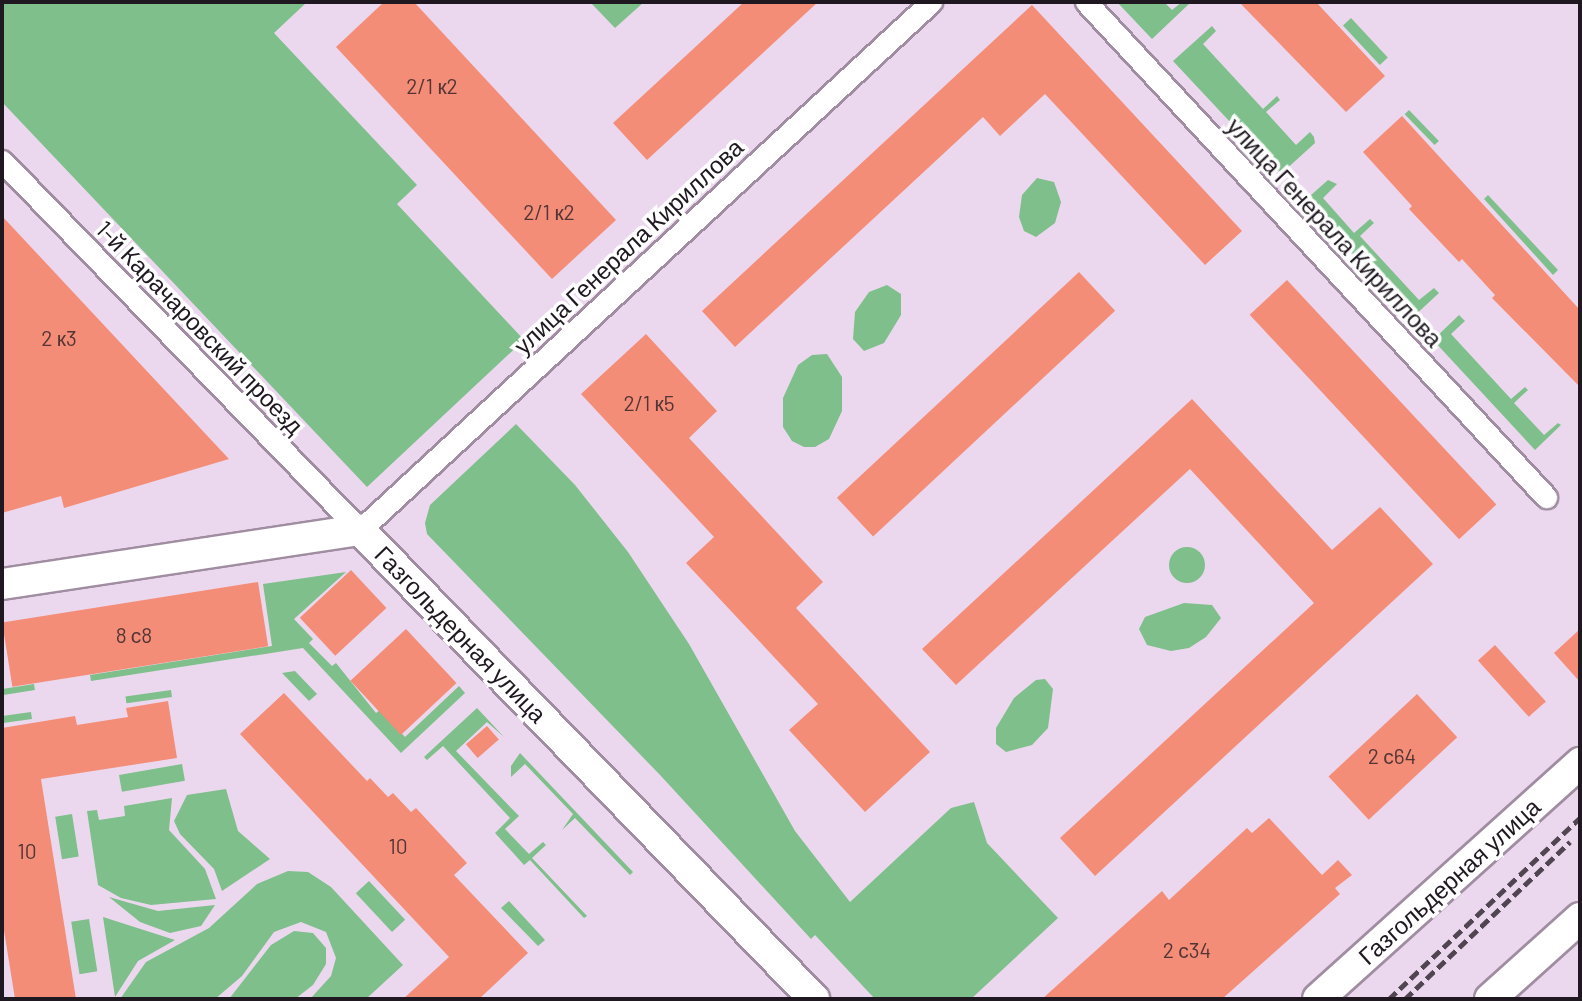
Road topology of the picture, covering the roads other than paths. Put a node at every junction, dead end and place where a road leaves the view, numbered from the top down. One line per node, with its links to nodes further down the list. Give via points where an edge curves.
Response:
1 (931, 2): 5 (street, улица Генерала Кириллова)
2 (1086, 2): 4 (street, улица Генерала Кириллова)
3 (2, 161): 5 (street, 1-й Карачаровский проезд)
4 (1546, 498)
5 (360, 530): 6 (street, Газгольдерная улица); 9 (street, Газгольдерная улица)
6 (2, 584)
7 (1580, 763): 10 (street, Газгольдерная улица)
8 (1580, 918): 11 (street)
9 (814, 999)
10 (1318, 999)
11 (1490, 999)

